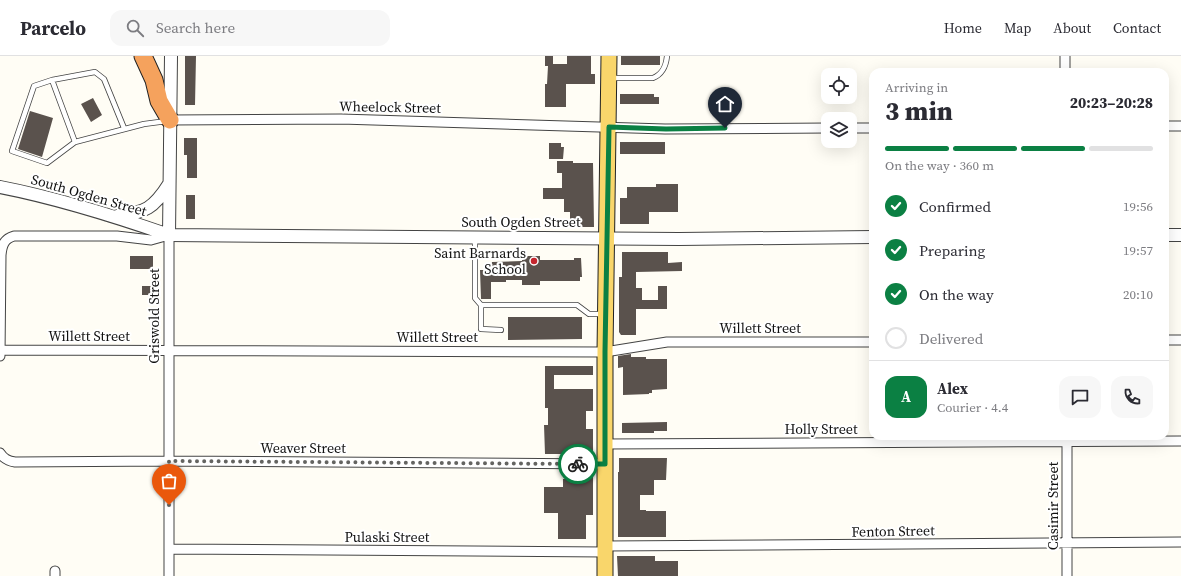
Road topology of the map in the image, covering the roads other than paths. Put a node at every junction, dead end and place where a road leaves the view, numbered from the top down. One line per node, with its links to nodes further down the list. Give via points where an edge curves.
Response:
1 (143, 56): 9 (highway, via 154,80 159,101)
2 (172, 56): 9 (street, Griswold Street)
3 (610, 56): 7 (main road)
4 (667, 56): 7 (lane, via 664,69 653,78)
5 (1065, 56): 6 (street)
6 (1066, 68)
7 (609, 78): 12 (main road)
8 (52, 80): 13 (lane, via 95,72 104,79); 17 (lane); 17 (lane, via 34,86 12,151 47,163)
9 (170, 120): 12 (street, Wheelock Street, via 340,119); 13 (lane); 18 (street, Griswold Street)
10 (1169, 126): 11 (street)
11 (1181, 126)
12 (609, 127): 14 (street, Wheelock Street); 26 (main road)
13 (124, 128): 17 (lane)
14 (821, 128)
15 (857, 128): 16 (street)
16 (869, 128)
17 (75, 142)
18 (169, 184): 20 (street, via 150,208); 21 (street, Griswold Street)
19 (0, 187): 20 (street, South Ogden Street, via 28,192)
20 (114, 217): 21 (street, South Ogden Street)
21 (169, 235): 24 (street, South Ogden Street); 33 (street, South Ogden Street, via 150,240 117,236 14,236 4,241 1,255); 34 (street, Griswold Street)
22 (1169, 235): 23 (street)
23 (1181, 235)
24 (475, 237): 26 (street, South Ogden Street); 27 (lane, via 475,298)
25 (869, 237): 26 (street, South Ogden Street)
26 (607, 238): 28 (main road)
27 (481, 306): 28 (lane, via 577,305 589,314); 29 (lane, via 481,329)
28 (606, 314): 35 (main road)
29 (502, 330)
30 (1169, 340): 31 (street)
31 (1181, 340)
32 (869, 342): 35 (street, Willett Street, via 667,342)
33 (0, 350): 34 (street, Willett Street); 36 (street)
34 (169, 351): 35 (street, Willett Street); 43 (street, Griswold Street)
35 (605, 352): 41 (main road)
36 (0, 356)
37 (975, 440): 41 (street, Holly Street)
38 (1067, 440): 46 (street, Casimir Street)
39 (1124, 440): 40 (street, Holly Street)
40 (1181, 441)
41 (605, 444): 44 (main road)
42 (1, 455): 43 (street, Weaver Street, via 14,462)
43 (169, 461): 44 (street, Weaver Street); 47 (street, Griswold Street)
44 (605, 464): 48 (main road)
45 (1181, 542): 46 (street, Fenton Street)
46 (1067, 543): 48 (street, Fenton Street); 51 (street, Casimir Street)
47 (169, 549): 48 (street, Pulaski Street); 49 (street, Griswold Street)
48 (605, 549): 50 (main road)
49 (169, 576)
50 (605, 576)
51 (1067, 576)

